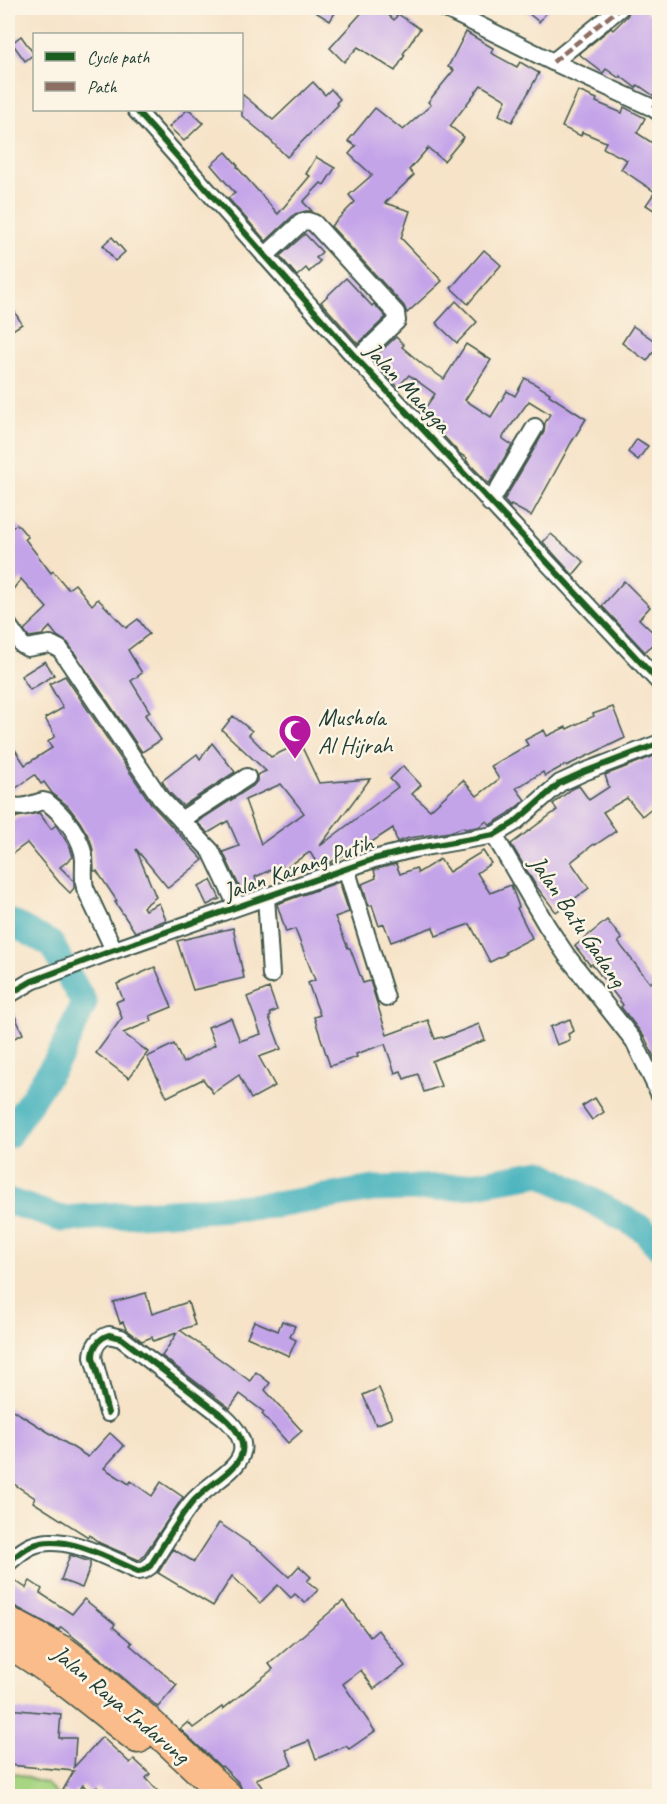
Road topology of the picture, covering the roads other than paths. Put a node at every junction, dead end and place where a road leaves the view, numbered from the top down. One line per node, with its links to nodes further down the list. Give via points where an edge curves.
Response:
1 (445, 8): 3 (street)
2 (620, 8): 3 (street)
3 (552, 62): 4 (street)
4 (658, 107)
5 (137, 111): 6 (street, Jalan Mangga)
6 (265, 256): 7 (street, Jalan Mangga); 7 (street, via 302,222 314,223 396,313 397,321)
7 (357, 359): 9 (street, Jalan Mangga)
8 (535, 427): 9 (street)
9 (490, 503): 11 (street, Jalan Mangga)
10 (8, 625): 15 (street, via 27,648 50,644 60,649 161,799)
11 (660, 683)
12 (660, 743): 16 (street, Jalan Karang Putih, via 560,783)
13 (247, 777): 15 (street)
14 (8, 802): 20 (street, via 20,807 47,802 75,832 83,850 85,888)
15 (181, 820): 19 (street, via 211,851)
16 (494, 835): 17 (street, Jalan Karang Putih, via 413,849); 24 (street, Jalan Batu Gadang, via 560,946 634,1041)
17 (346, 868): 18 (street, Jalan Karang Putih); 23 (street)
18 (266, 896): 19 (street, Jalan Karang Putih); 21 (street)
19 (237, 906): 20 (street, Jalan Karang Putih)
20 (110, 951): 22 (street, Jalan Karang Putih, via 32,981)
21 (271, 975)
22 (8, 995)
23 (386, 998)
24 (660, 1095)
25 (108, 1413): 26 (street, via 93,1350 110,1335 121,1338 229,1421 240,1436 241,1455 235,1466 192,1503 144,1570 53,1541 29,1547)
26 (8, 1563)
27 (8, 1622): 28 (highway, Jalan Raya Indarung)
28 (18, 1646): 29 (highway, Jalan Raya Indarung, via 158,1754); 30 (highway, Jalan Raya Indarung, via 64,1652 145,1719)
29 (202, 1797)
30 (227, 1797)

